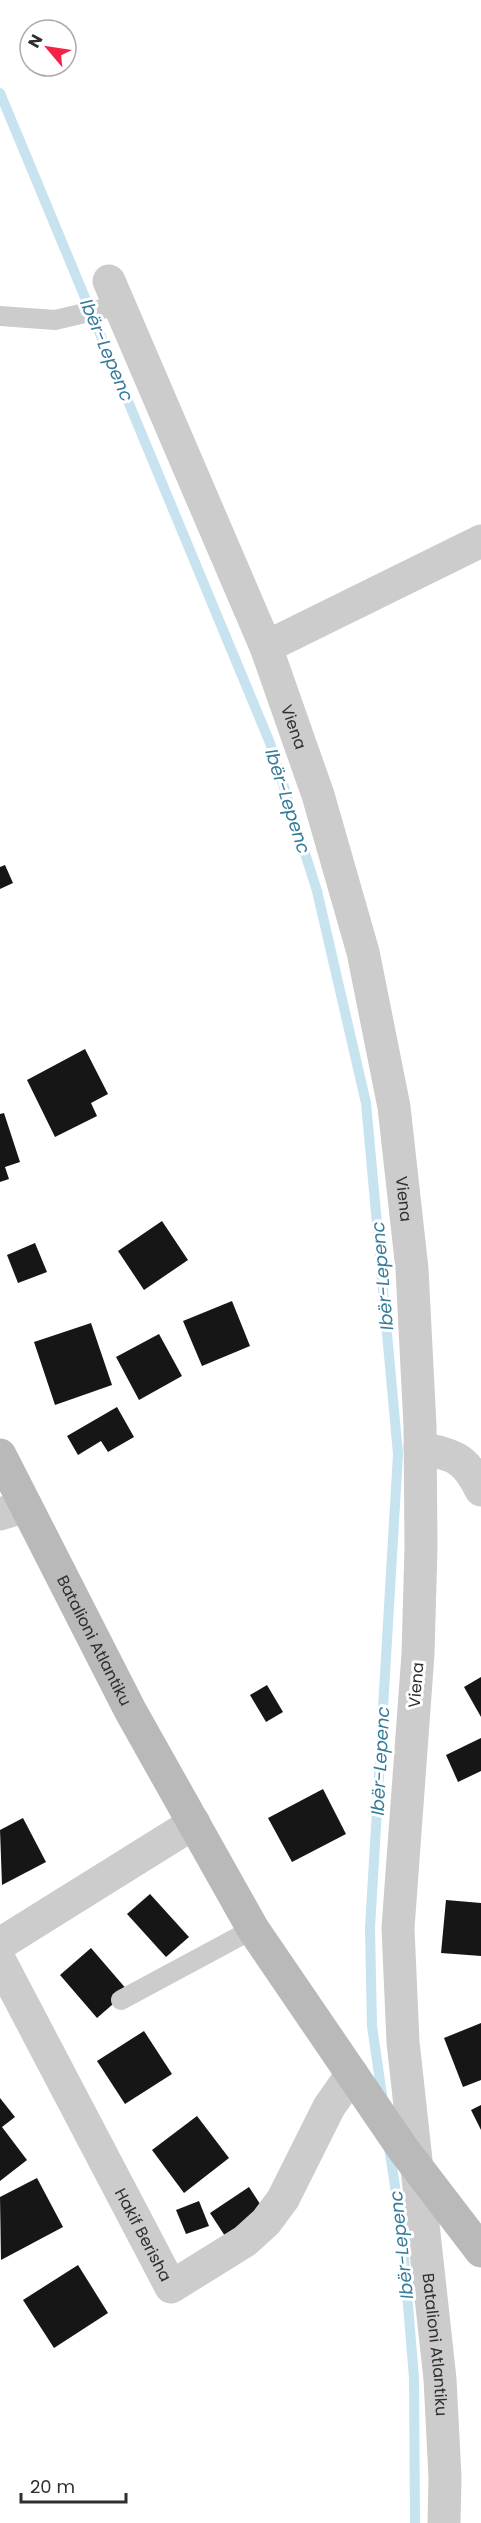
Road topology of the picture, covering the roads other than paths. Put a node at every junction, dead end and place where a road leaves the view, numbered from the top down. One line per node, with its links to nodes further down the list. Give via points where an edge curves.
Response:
1 (111, 298): 2 (lane, via 76,317 55,320); 4 (street, Viena)
2 (0, 316)
3 (481, 541): 4 (street)
4 (266, 647): 5 (street, Viena, via 318,795 363,952 394,1107 412,1269)
5 (420, 1448): 7 (street, via 449,1454 466,1465); 15 (street, Viena, via 418,1654 398,1928)
6 (0, 1455): 8 (street, Batalioni Atlantiku)
7 (481, 1490)
8 (13, 1510): 9 (street, Batalioni Atlantiku)
9 (194, 1823): 10 (street, Batalioni Atlantiku); 11 (street)
10 (253, 1929): 13 (lane); 14 (street, Batalioni Atlantiku)
11 (0, 1944)
12 (0, 1960): 14 (street, Hakif Berisha, via 171,2287 245,2241 266,2222 283,2199 329,2107)
13 (121, 2000)
14 (352, 2074): 15 (street, Batalioni Atlantiku)
15 (410, 2158): 16 (street, Batalioni Atlantiku); 17 (street, Batalioni Atlantiku, via 440,2379)
16 (480, 2246)
17 (444, 2523)

